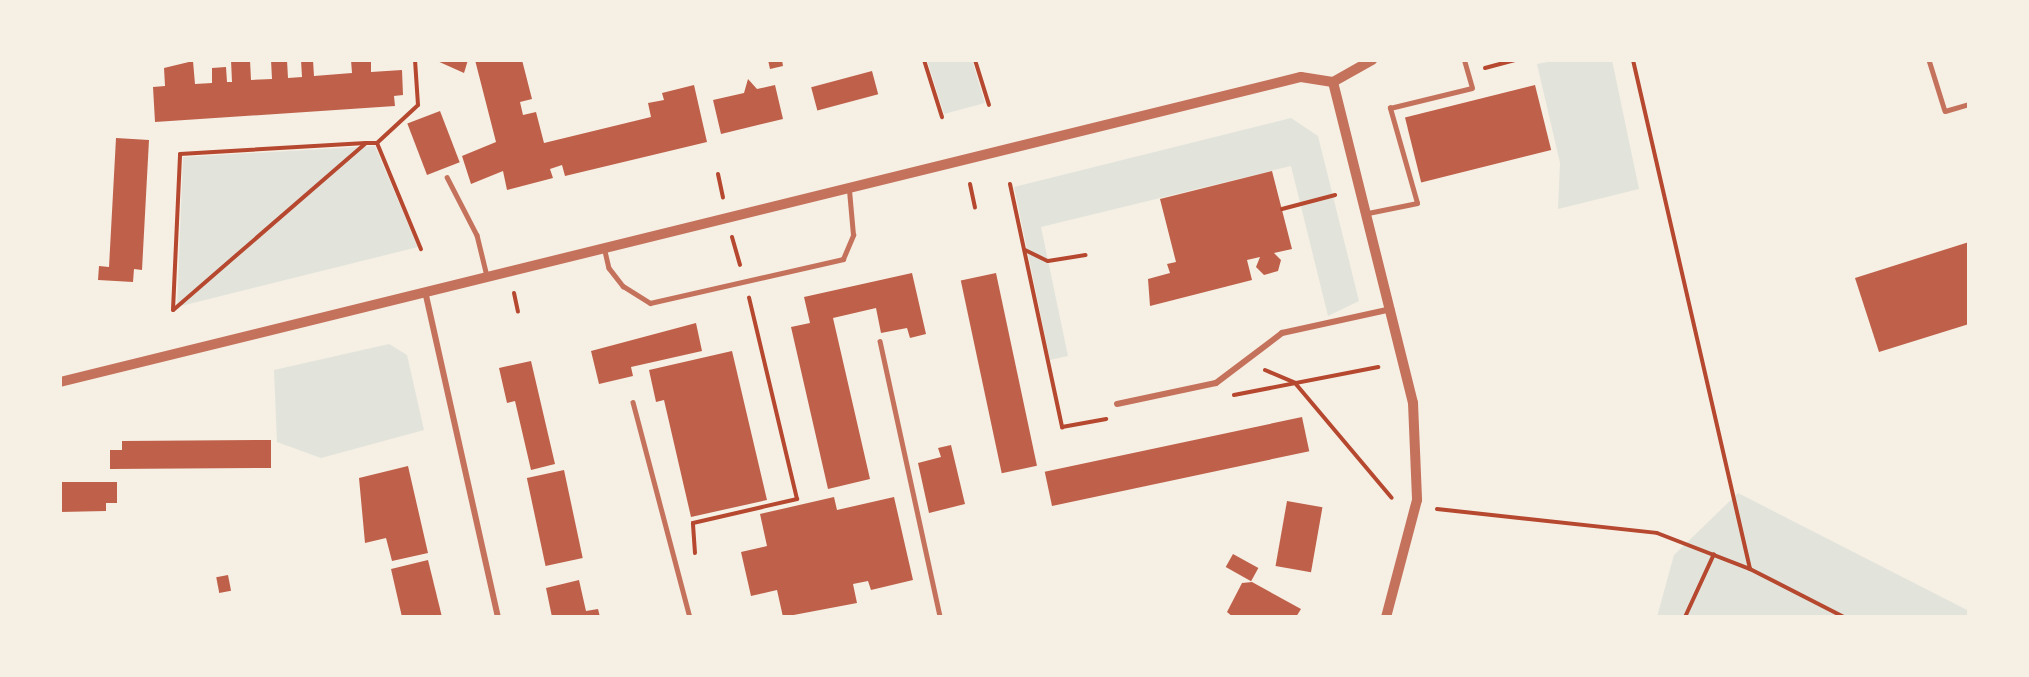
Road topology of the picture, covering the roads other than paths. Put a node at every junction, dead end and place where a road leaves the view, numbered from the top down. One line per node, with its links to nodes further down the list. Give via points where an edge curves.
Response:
1 (1372, 60): 4 (street)
2 (1464, 60): 8 (lane, via 1472,88 1390,108 1417,203)
3 (1929, 60): 5 (lane, via 1945,111)
4 (1333, 82): 7 (street, via 1301,77); 8 (street)
5 (1969, 104)
6 (447, 177): 10 (lane, via 477,235)
7 (849, 190): 9 (street); 9 (lane, via 854,235 843,259 650,303 623,286 609,268)
8 (1368, 213): 12 (street)
9 (605, 251): 10 (street)
10 (487, 276): 11 (street)
11 (425, 291): 14 (street); 17 (street)
12 (1392, 309): 16 (street, via 1282,333 1216,383); 20 (street, via 1413,403 1417,500)
13 (880, 341): 19 (lane)
14 (60, 382)
15 (633, 402): 18 (lane)
16 (1117, 404)
17 (498, 617)
18 (690, 617)
19 (940, 617)
20 (1386, 617)

